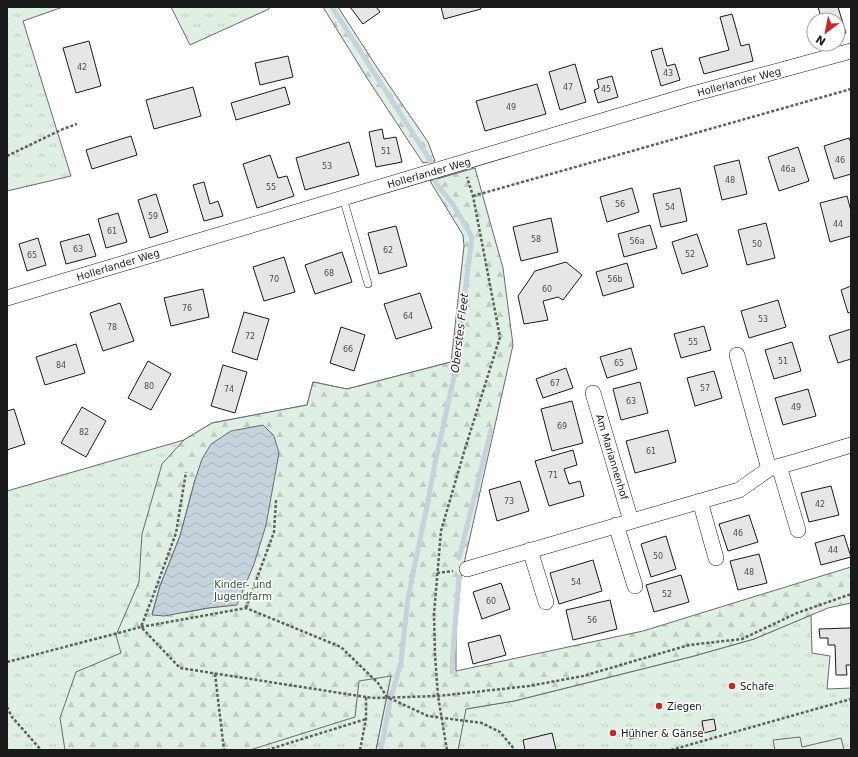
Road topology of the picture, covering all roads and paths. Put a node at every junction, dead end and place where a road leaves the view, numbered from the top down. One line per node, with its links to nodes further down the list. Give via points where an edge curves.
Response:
1 (851, 51): 5 (street, Hollerlander Weg)
2 (851, 89): 6 (path)
3 (76, 124): 4 (path)
4 (7, 156)
5 (464, 162): 6 (path); 7 (street, Hollerlander Weg)
6 (473, 196): 29 (path, via 500,337 440,531 434,614)
7 (342, 198): 8 (lane); 9 (street, Hollerlander Weg)
8 (368, 284)
9 (7, 298)
10 (737, 355): 13 (street)
11 (593, 393): 17 (street, Am Mariannenhof)
12 (851, 445): 13 (street)
13 (774, 467): 16 (street, via 739,490); 18 (street)
14 (186, 472): 26 (path, via 176,533)
15 (276, 500): 25 (path, via 274,532)
16 (700, 501): 17 (street); 20 (street)
17 (624, 523): 19 (street); 22 (street, Am Mariannenhof)
18 (798, 530)
19 (530, 550): 21 (street); 24 (street)
20 (716, 558)
21 (467, 569)
22 (635, 586)
23 (851, 594): 29 (path, via 797,614 742,639 689,645 583,676 529,686)
24 (546, 602)
25 (246, 608): 26 (path); 31 (path, via 340,647 378,684)
26 (141, 627): 27 (path); 28 (path, via 180,668)
27 (7, 662)
28 (215, 674): 30 (path); 37 (path)
29 (438, 696): 31 (path); 34 (path)
30 (366, 697): 31 (path); 35 (path)
31 (387, 697): 34 (path, via 428,716)
32 (851, 700): 42 (path)
33 (7, 707): 36 (path, via 12,717)
34 (442, 718): 40 (path); 41 (path, via 482,723 500,732)
35 (366, 719): 38 (path); 39 (path)
36 (41, 750)
37 (224, 750)
38 (267, 750)
39 (360, 750)
40 (447, 750)
41 (515, 750)
42 (671, 750)

